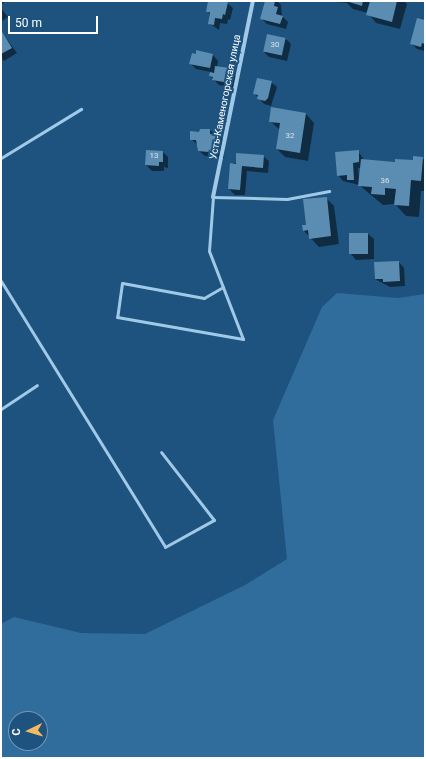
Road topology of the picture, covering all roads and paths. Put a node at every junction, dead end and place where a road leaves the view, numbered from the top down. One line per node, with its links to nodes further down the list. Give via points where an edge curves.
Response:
1 (253, 1): 5 (street, Усть-Каменогорская улица)
2 (81, 109): 3 (lane)
3 (1, 158)
4 (329, 191): 5 (lane, via 287,199)
5 (213, 197): 7 (lane, via 208,251)
6 (1, 281): 10 (lane, via 165,547 214,520)
7 (222, 287): 7 (lane, via 243,339 117,317 122,284 204,298)
8 (37, 385): 9 (lane)
9 (1, 408)
10 (161, 452)

